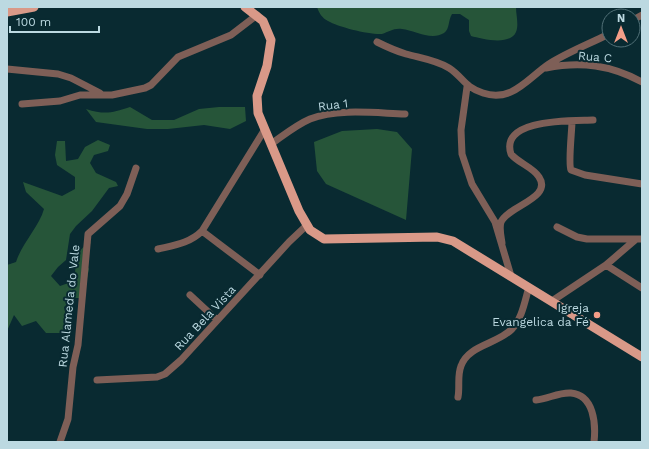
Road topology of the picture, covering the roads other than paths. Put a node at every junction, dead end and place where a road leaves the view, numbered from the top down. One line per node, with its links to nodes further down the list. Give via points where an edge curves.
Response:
1 (34, 7): 5 (main road)
2 (245, 7): 6 (main road)
3 (639, 7): 4 (street)
4 (642, 10)
5 (7, 12)
6 (257, 15): 13 (street, via 231,35 178,57 151,85); 18 (main road, via 263,21 271,40 267,66 257,96 258,113)
7 (601, 38): 10 (street)
8 (377, 42): 12 (street, via 395,51 426,58 449,68)
9 (7, 69): 13 (street, via 71,78)
10 (544, 69): 11 (street, Rua C, via 574,66 606,67); 12 (street, via 505,95 484,94)
11 (642, 82)
12 (467, 87): 26 (street, via 462,120 462,154 472,184 495,222)
13 (104, 96): 14 (street, via 80,95 60,102)
14 (22, 104)
15 (405, 114): 19 (street, Rua 1, via 324,115 299,125)
16 (593, 120): 17 (street)
17 (572, 121): 21 (street, via 569,164 571,170 585,175); 26 (street, via 544,122 529,126 509,142 511,154 537,174 542,186 539,193 507,214 501,222)
18 (265, 129): 19 (main road); 24 (street)
19 (271, 144): 22 (main road, via 290,192)
20 (136, 168): 40 (street, Rua Alameda do Vale, via 120,206 88,234 78,345 68,419)
21 (642, 184)
22 (307, 225): 29 (street, Rua Bela Vista); 30 (main road, via 316,236 324,239 443,238 453,241)
23 (557, 227): 25 (street, via 578,237)
24 (202, 230): 27 (street, via 193,239); 29 (street)
25 (638, 240): 28 (street)
26 (502, 243): 30 (street)
27 (158, 250)
28 (606, 265): 32 (street); 34 (street)
29 (260, 276): 35 (street, Rua Bela Vista)
30 (511, 276): 31 (main road)
31 (529, 287): 34 (main road); 38 (street, via 513,329 465,359 459,375)
32 (642, 288)
33 (190, 295): 35 (street)
34 (552, 302): 36 (main road)
35 (217, 320): 37 (street, Rua Bela Vista, via 181,360 161,376)
36 (642, 357)
37 (97, 380)
38 (458, 397)
39 (536, 400): 41 (street, via 570,393 584,400 594,416)
40 (60, 442)
41 (594, 442)

